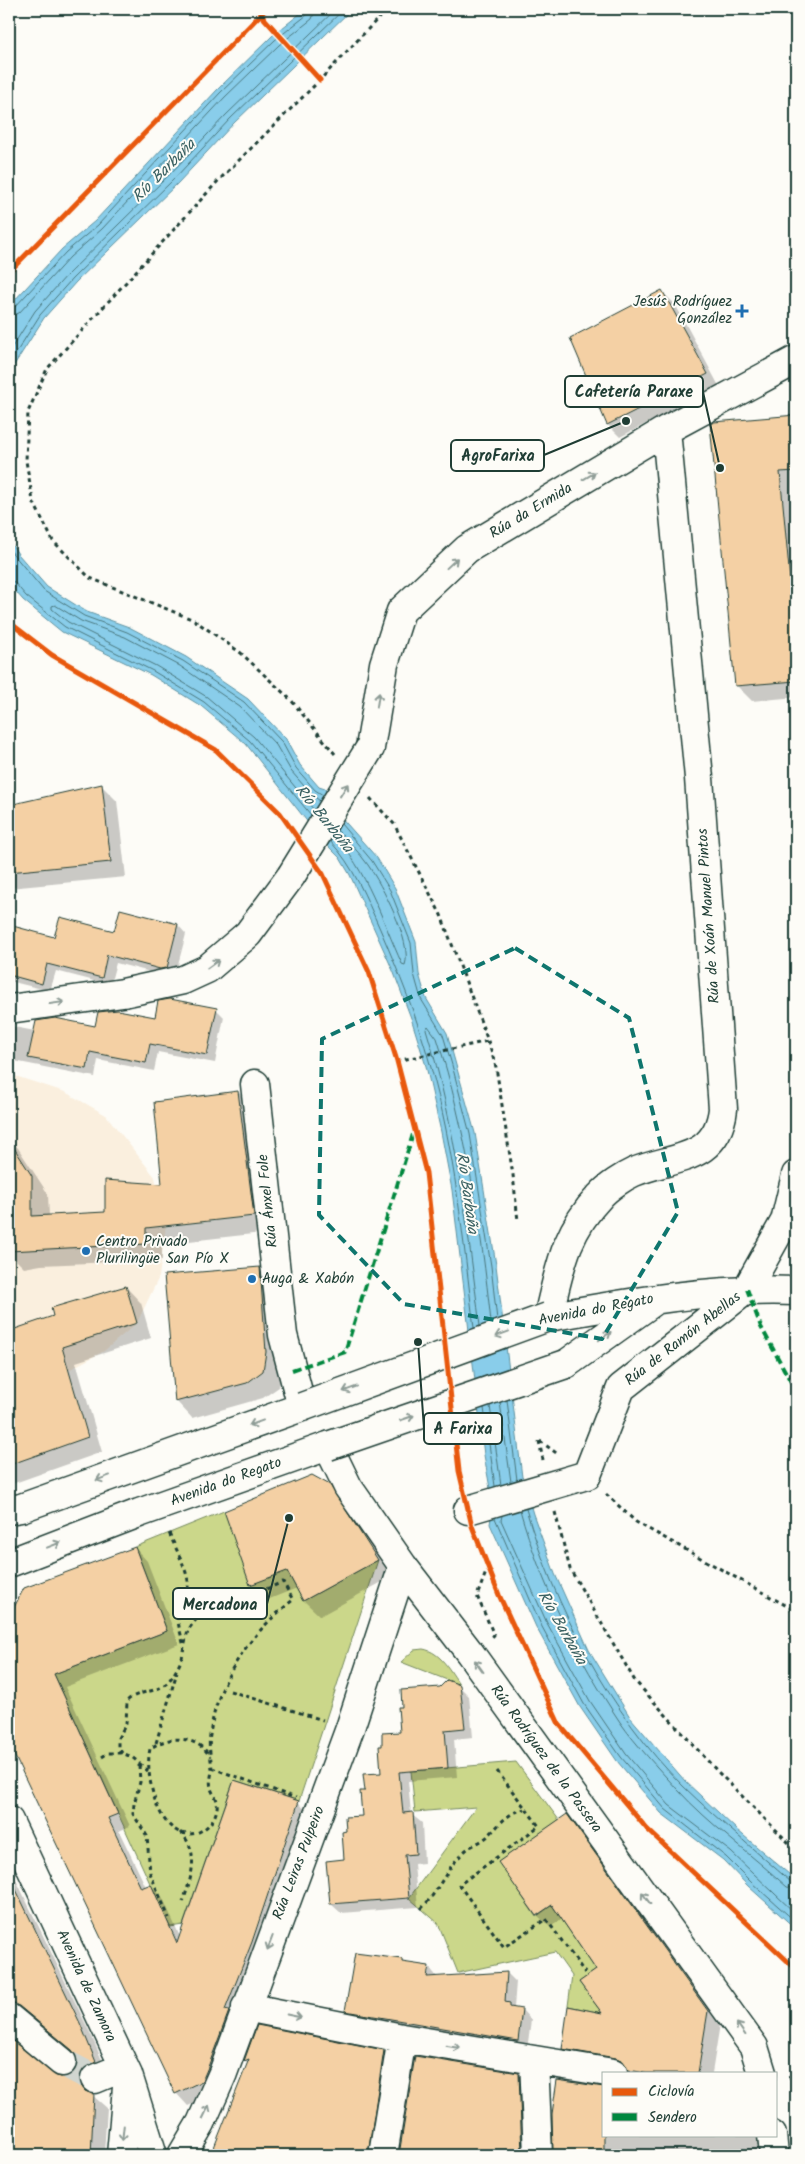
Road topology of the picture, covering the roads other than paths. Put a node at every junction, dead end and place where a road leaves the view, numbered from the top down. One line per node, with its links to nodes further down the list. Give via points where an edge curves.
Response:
1 (796, 360): 2 (street, Rúa da Ermida)
2 (666, 430): 3 (street, Rúa da Ermida, one-way to 2, bridge, via 123,993 183,980 207,969 248,934 291,876 370,748 384,664 401,611 466,549); 9 (street, Rúa de Xoán Manuel Pintos, via 699,778 723,1109 716,1133 697,1151 683,1159 633,1173 601,1194 564,1250)
3 (9, 1009)
4 (255, 1084): 10 (street, Rúa Ánxel Fole, via 283,1335)
5 (796, 1175): 6 (street, Rúa de Ramón Abellas, via 785,1221)
6 (747, 1289): 7 (street); 8 (street); 12 (street, Rúa de Ramón Abellas, via 621,1388 587,1475)
7 (796, 1291)
8 (660, 1297): 9 (street, Avenida do Regato); 11 (street, Avenida do Regato, one-way to 8, bridge, via 566,1364)
9 (548, 1317): 10 (street, Avenida do Regato, one-way to 10, bridge)
10 (302, 1407): 13 (street, Avenida do Regato, one-way to 13)
11 (328, 1446): 14 (street, Avenida do Regato, one-way to 11); 15 (street, Rúa Rodríguez de la Passera, via 348,1487)
12 (477, 1507)
13 (9, 1510)
14 (9, 1563)
15 (403, 1566): 17 (street, Rúa Leiras Pulpeiro, one-way to 17, via 350,1728); 24 (street, Rúa Rodríguez de la Passera, one-way to 15, via 754,2047)
16 (9, 1821): 22 (street, Avenida de Zamora)
17 (246, 2007): 19 (street, one-way to 19); 29 (street, Rúa Leiras Pulpeiro, one-way to 17, via 212,2100)
18 (9, 2018): 21 (street)
19 (402, 2038): 20 (street, one-way to 20); 30 (street)
20 (534, 2060): 23 (street); 31 (street)
21 (62, 2062)
22 (126, 2071): 25 (street); 27 (street, one-way to 27); 28 (street, Avenida de Zamora)
23 (607, 2072)
24 (762, 2072)
25 (96, 2079)
26 (772, 2136): 32 (street)
27 (120, 2155)
28 (153, 2155)
29 (182, 2155)
30 (383, 2155)
31 (538, 2155)
32 (774, 2155)

